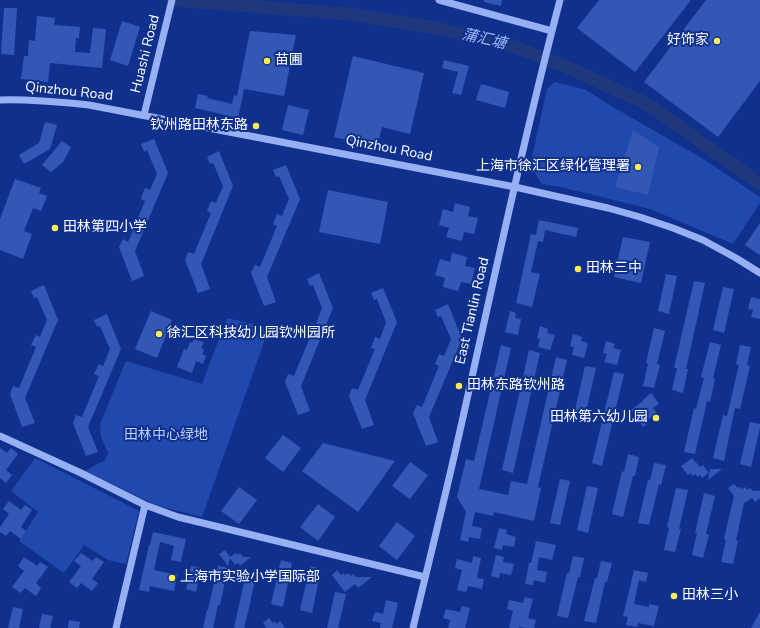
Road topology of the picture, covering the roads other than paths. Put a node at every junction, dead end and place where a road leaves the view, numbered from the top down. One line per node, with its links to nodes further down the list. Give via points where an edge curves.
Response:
1 (172, 0): 6 (street, Huashi Road)
2 (439, 0): 4 (street)
3 (560, 0): 4 (street, East Tianlin Road)
4 (551, 35): 7 (street, East Tianlin Road)
5 (0, 100): 6 (street, Qinzhou Road, via 50,100)
6 (144, 115): 7 (street, Qinzhou Road)
7 (515, 187): 8 (street, Qinzhou Road, via 608,208 673,228 709,244); 11 (street, East Tianlin Road)
8 (760, 273)
9 (0, 436): 10 (street)
10 (145, 505): 11 (street, via 178,517); 12 (street)
11 (425, 577): 13 (street, East Tianlin Road)
12 (116, 628)
13 (413, 628)

